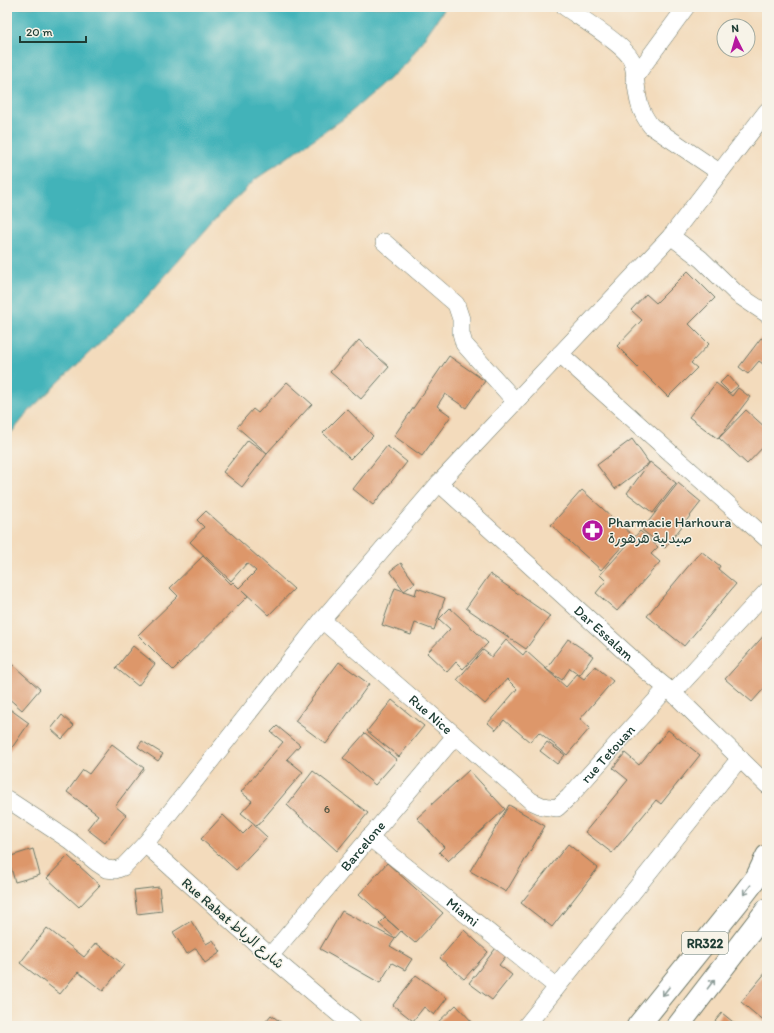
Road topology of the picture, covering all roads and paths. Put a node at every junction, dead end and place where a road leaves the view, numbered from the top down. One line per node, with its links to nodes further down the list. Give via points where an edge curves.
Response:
1 (565, 7): 3 (street, via 625,50 632,60)
2 (686, 7): 3 (street)
3 (634, 78): 5 (street, via 638,104 651,126)
4 (767, 111): 5 (street)
5 (719, 172): 6 (street)
6 (671, 236): 8 (street, via 701,259 737,294); 9 (street)
7 (384, 242): 10 (street, via 456,304 464,344)
8 (767, 314)
9 (560, 354): 10 (street); 12 (street)
10 (515, 401): 11 (street)
11 (439, 483): 14 (street); 15 (street, Dar Essalam)
12 (767, 539)
13 (767, 592): 15 (street, rue Tetouan)
14 (322, 620): 16 (street, Rue Nice); 22 (street)
15 (670, 690): 17 (street, Dar Essalam); 20 (street, rue Tetouan, via 557,808)
16 (455, 736): 20 (street, Rue Nice, via 531,801); 21 (street, Barcelone)
17 (740, 758): 18 (street, Dar Essalam); 26 (street)
18 (767, 785)
19 (7, 799): 22 (street, via 63,836 106,869 115,870 123,867)
20 (542, 806)
21 (369, 837): 25 (street, Barcelone); 26 (street, Miami)
22 (145, 844): 25 (street, Rue Rabat شارع الرباط)
23 (767, 856): 29 (main road, RR322, one-way to 29, via 757,877)
24 (767, 910): 30 (main road, RR322, one-way to 24)
25 (270, 956): 27 (street, Rue Rabat شارع الرباط)
26 (556, 986): 28 (street)
27 (353, 1026)
28 (526, 1026)
29 (638, 1026)
30 (678, 1026)

